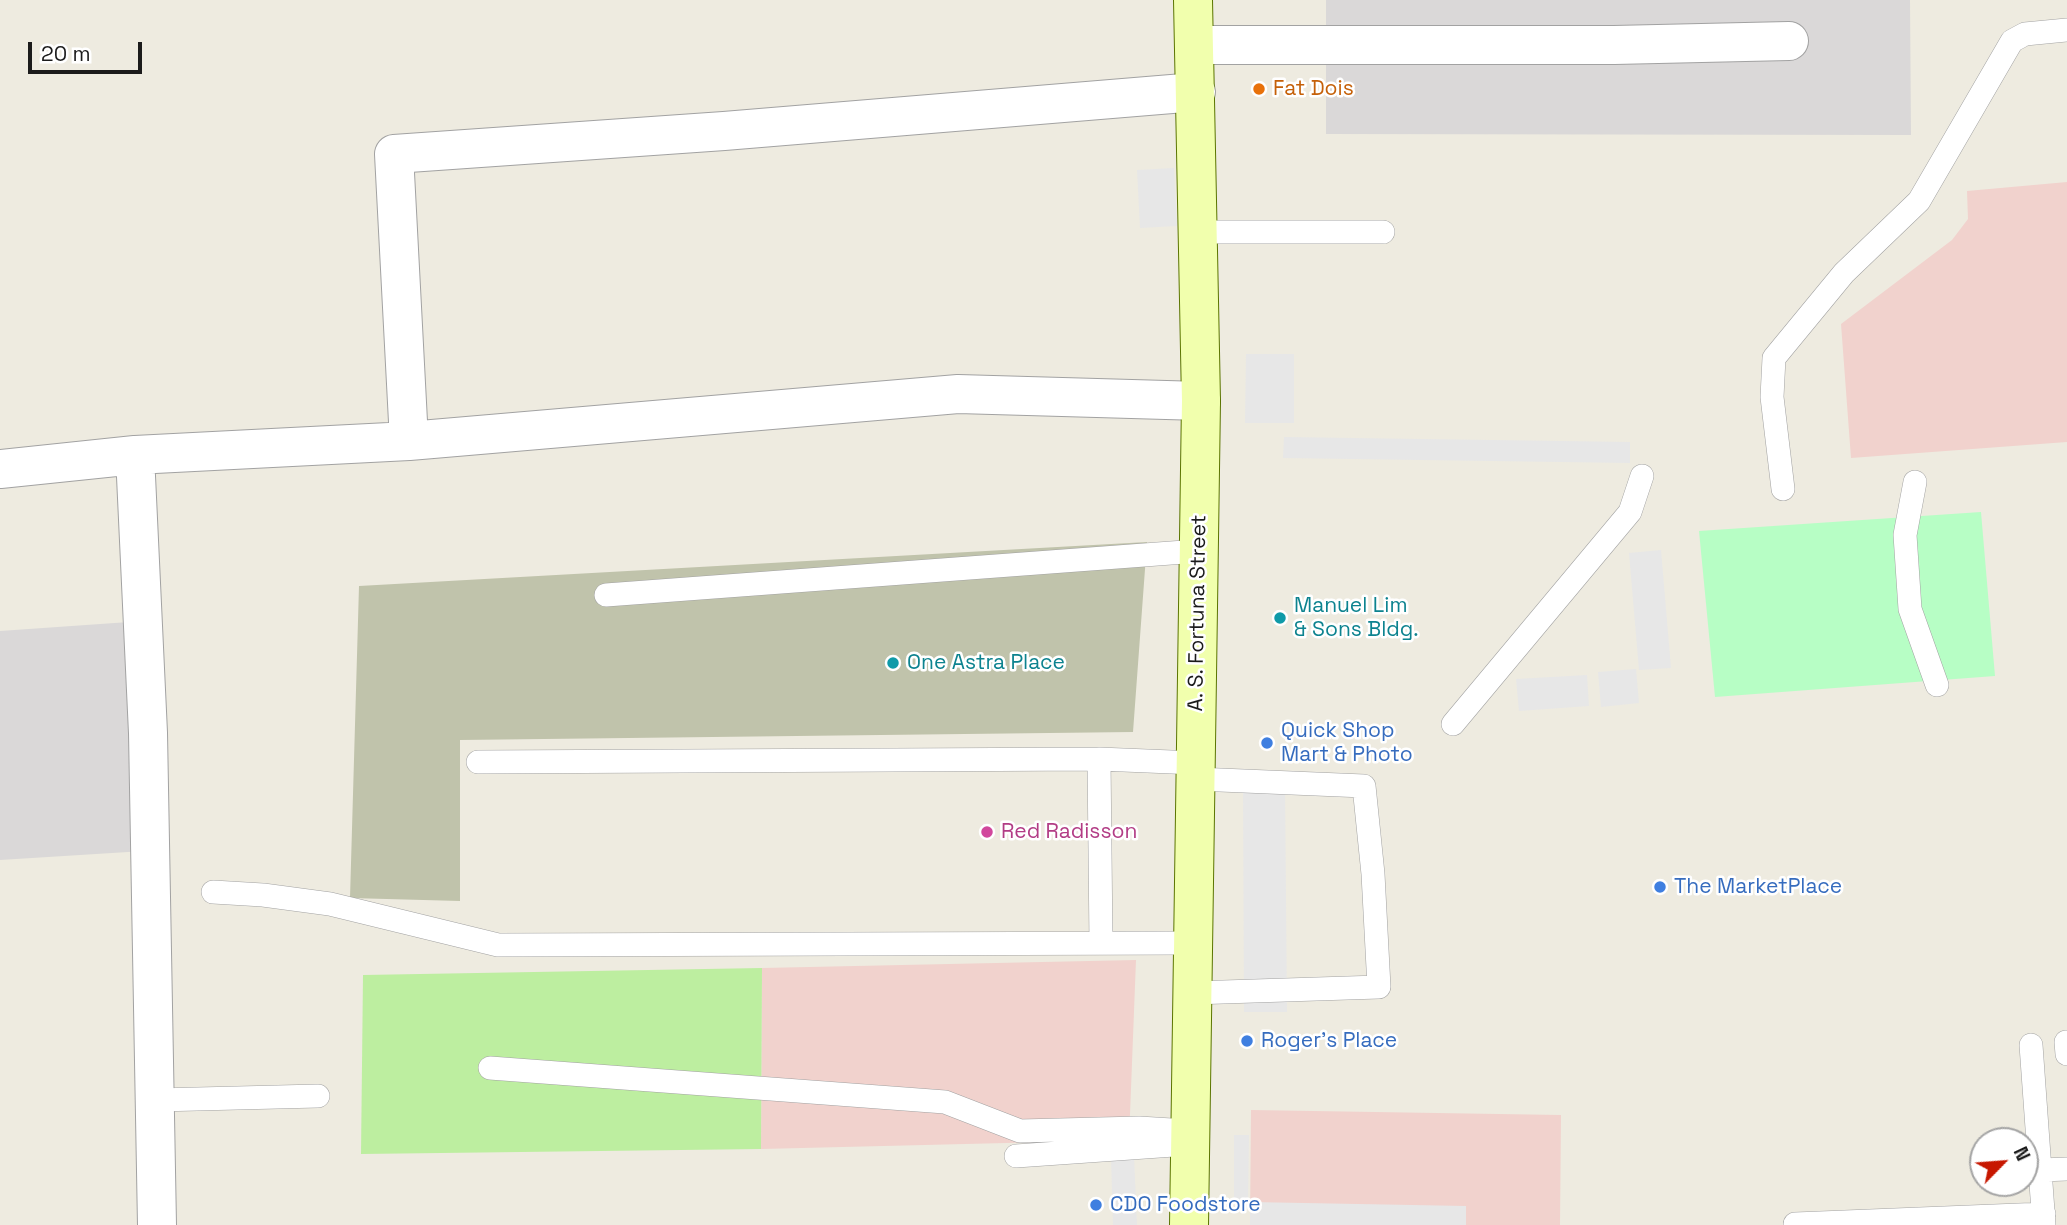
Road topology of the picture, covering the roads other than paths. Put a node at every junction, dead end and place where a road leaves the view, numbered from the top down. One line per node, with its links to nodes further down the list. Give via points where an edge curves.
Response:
1 (1193, 0): 4 (main road, A. S. Fortuna Street)
2 (2067, 30): 14 (lane, via 2025,34 2012,41 1919,201 1844,273 1774,358 1772,397)
3 (1789, 41): 4 (street)
4 (1195, 45): 5 (main road, A. S. Fortuna Street)
5 (1196, 92): 6 (main road, A. S. Fortuna Street); 9 (street, via 394,154)
6 (1200, 232): 7 (lane); 8 (main road, A. S. Fortuna Street)
7 (1383, 232)
8 (1201, 401): 9 (street, via 958,394); 15 (main road, A. S. Fortuna Street)
9 (409, 441): 10 (street)
10 (135, 455): 11 (street); 29 (street, via 148,733)
11 (0, 469)
12 (1642, 475): 18 (lane, via 1630,512)
13 (1915, 482): 17 (lane, via 1905,535 1910,609)
14 (1783, 489)
15 (1198, 551): 16 (lane); 21 (main road, A. S. Fortuna Street)
16 (606, 595)
17 (1937, 685)
18 (1454, 724)
19 (1099, 760): 20 (lane); 21 (lane); 23 (lane)
20 (478, 762)
21 (1196, 771): 24 (main road, A. S. Fortuna Street); 25 (lane, via 1364,786 1378,987)
22 (213, 892): 23 (lane, via 330,904 498,945)
23 (1101, 943): 24 (lane)
24 (1191, 943): 25 (main road, A. S. Fortuna Street)
25 (1192, 993): 30 (main road, A. S. Fortuna Street)
26 (2031, 1045): 32 (lane)
27 (490, 1068): 30 (lane, via 945,1102 1020,1131 1139,1128)
28 (318, 1096): 29 (lane)
29 (157, 1100): 36 (street)
30 (1188, 1138): 31 (lane); 37 (main road, A. S. Fortuna Street)
31 (1016, 1156)
32 (2041, 1170): 33 (lane); 34 (lane)
33 (2067, 1170)
34 (2044, 1219): 35 (lane)
35 (1795, 1224)
36 (157, 1225)
37 (1189, 1225)

